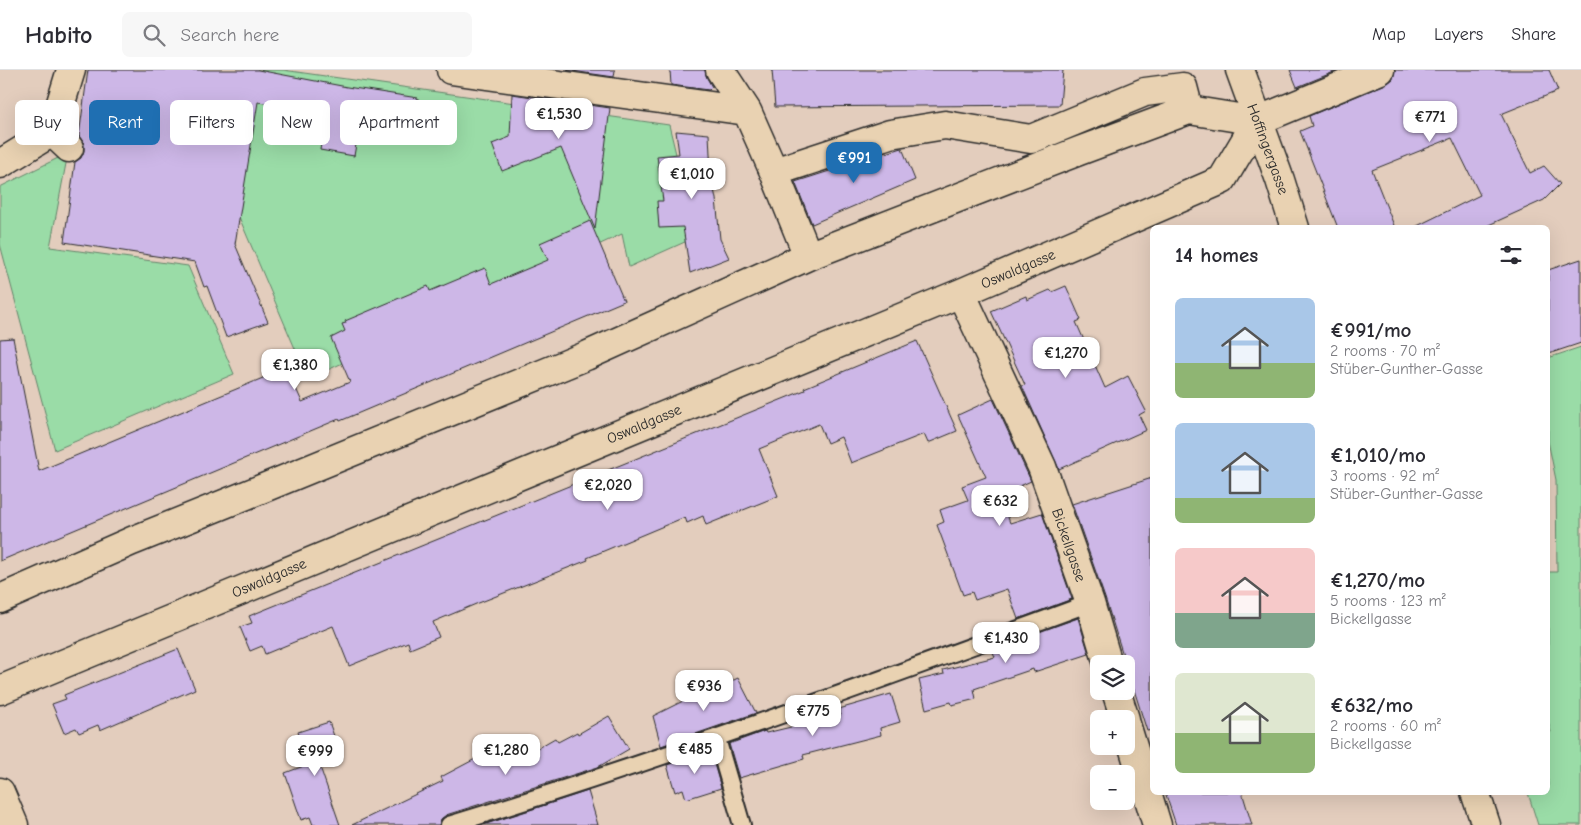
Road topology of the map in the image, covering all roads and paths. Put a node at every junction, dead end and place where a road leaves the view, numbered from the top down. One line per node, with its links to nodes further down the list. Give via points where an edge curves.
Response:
1 (71, 70): 9 (street, via 61,140)
2 (451, 70): 7 (street)
3 (720, 70): 7 (street)
4 (1240, 70): 8 (street, Hoffingergasse)
5 (1380, 70): 8 (street)
6 (1189, 110): 8 (street); 10 (street, via 1183,87 1145,92 1031,139 946,125 890,134); 12 (street)
7 (747, 111): 10 (street)
8 (1258, 121): 11 (street, Hoffingergasse); 13 (street, Oswaldgasse, via 1222,180)
9 (0, 164)
10 (774, 172): 12 (street)
11 (1294, 225)
12 (808, 256): 14 (street, via 586,356 132,540)
13 (961, 293): 15 (street, Bickellgasse, via 1042,467); 17 (street, Oswaldgasse)
14 (0, 599)
15 (1090, 603): 16 (street, Bickellgasse); 18 (lane)
16 (1105, 655)
17 (0, 690)
18 (716, 738): 24 (lane); 25 (lane)
19 (1135, 753): 26 (street)
20 (0, 792): 23 (street)
21 (1476, 795): 22 (street)
22 (1478, 823)
23 (14, 825)
24 (449, 825)
25 (742, 825)
26 (1157, 825)

